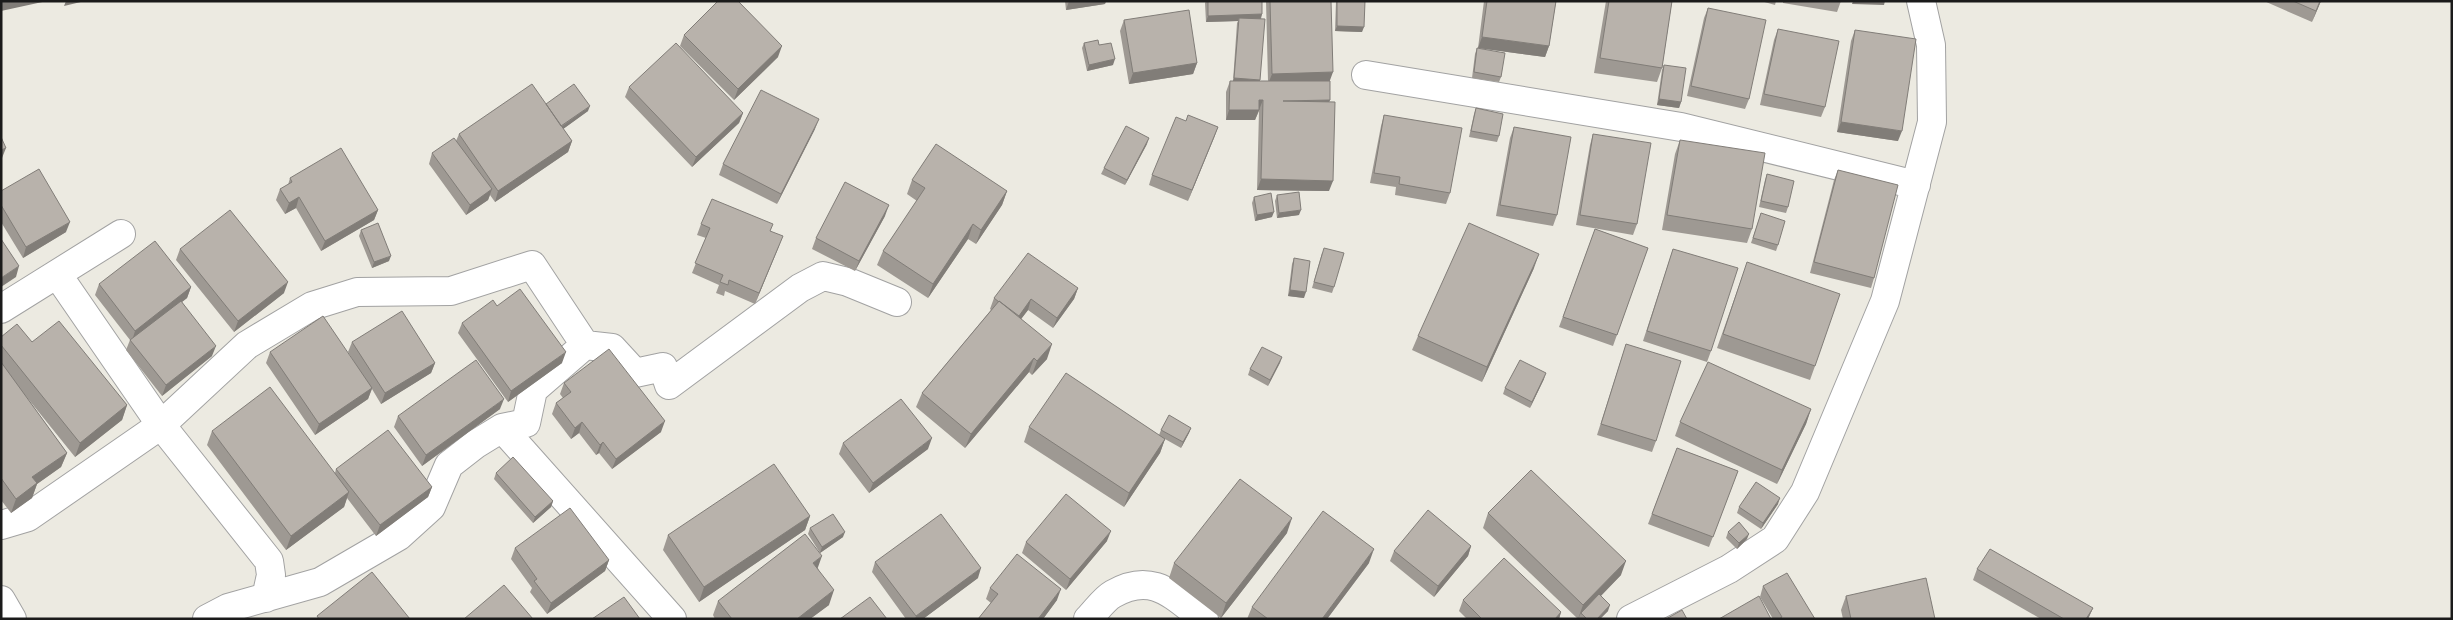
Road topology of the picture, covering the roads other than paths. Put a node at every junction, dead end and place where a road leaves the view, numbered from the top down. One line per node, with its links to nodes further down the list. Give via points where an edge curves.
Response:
1 (1921, 1): 3 (street, via 1931,44 1932,122)
2 (1366, 75): 3 (street, via 1681,127)
3 (1916, 185): 19 (street, via 1885,301 1805,492 1775,539 1729,569)
4 (122, 234): 5 (street)
5 (57, 274): 7 (street); 9 (street)
6 (897, 302): 8 (street, via 824,276 800,288 669,385 663,368 635,373 612,348)
7 (1, 309)
8 (585, 345): 9 (street, via 532,265 451,291 357,292 312,306 247,345); 10 (street, via 533,390 526,423)
9 (161, 425): 11 (street, via 28,517); 12 (street, via 269,561)
10 (502, 428): 12 (street, via 449,465 431,507 399,536 320,582); 16 (street)
11 (1, 525)
12 (266, 598): 15 (street, via 228,608)
13 (1, 600): 14 (street)
14 (12, 619)
15 (207, 619)
16 (672, 619)
17 (1088, 619): 18 (street, via 1111,595 1138,584 1161,587)
18 (1204, 619)
19 (1631, 619)

